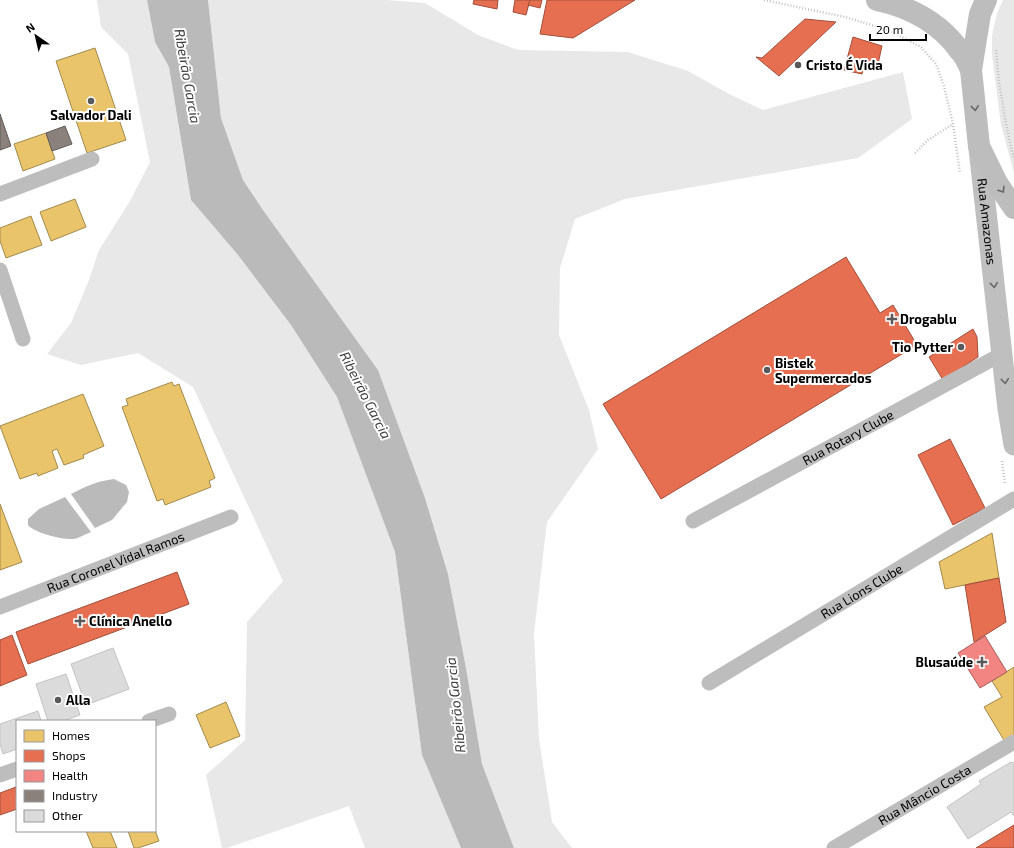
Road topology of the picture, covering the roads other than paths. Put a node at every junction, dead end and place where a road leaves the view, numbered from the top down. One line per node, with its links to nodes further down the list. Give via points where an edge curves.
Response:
1 (877, 0): 3 (main road, via 922,16 936,26 960,50)
2 (986, 0): 3 (main road, Rua Amazonas, via 980,14)
3 (971, 70): 4 (main road, Rua Amazonas, one-way to 4)
4 (979, 146): 7 (main road, one-way to 7, via 997,183); 10 (main road, Rua Amazonas, one-way to 10)
5 (92, 159): 6 (street)
6 (0, 194)
7 (1014, 208)
8 (0, 270): 9 (street)
9 (23, 339)
10 (1002, 354): 11 (main road, Rua Amazonas, one-way to 11); 15 (street, Rua Rotary Clube)
11 (1011, 410): 12 (main road, Rua Amazonas)
12 (1014, 445)
13 (1014, 499): 17 (street, Rua Lions Clube)
14 (231, 517): 16 (street, Rua Coronel Vidal Ramos)
15 (693, 521)
16 (0, 607)
17 (709, 684)
18 (169, 714): 19 (street)
19 (152, 720)
20 (1014, 742): 23 (street, Rua Mâncio Costa)
21 (16, 769): 22 (street)
22 (0, 775)
23 (834, 848)

